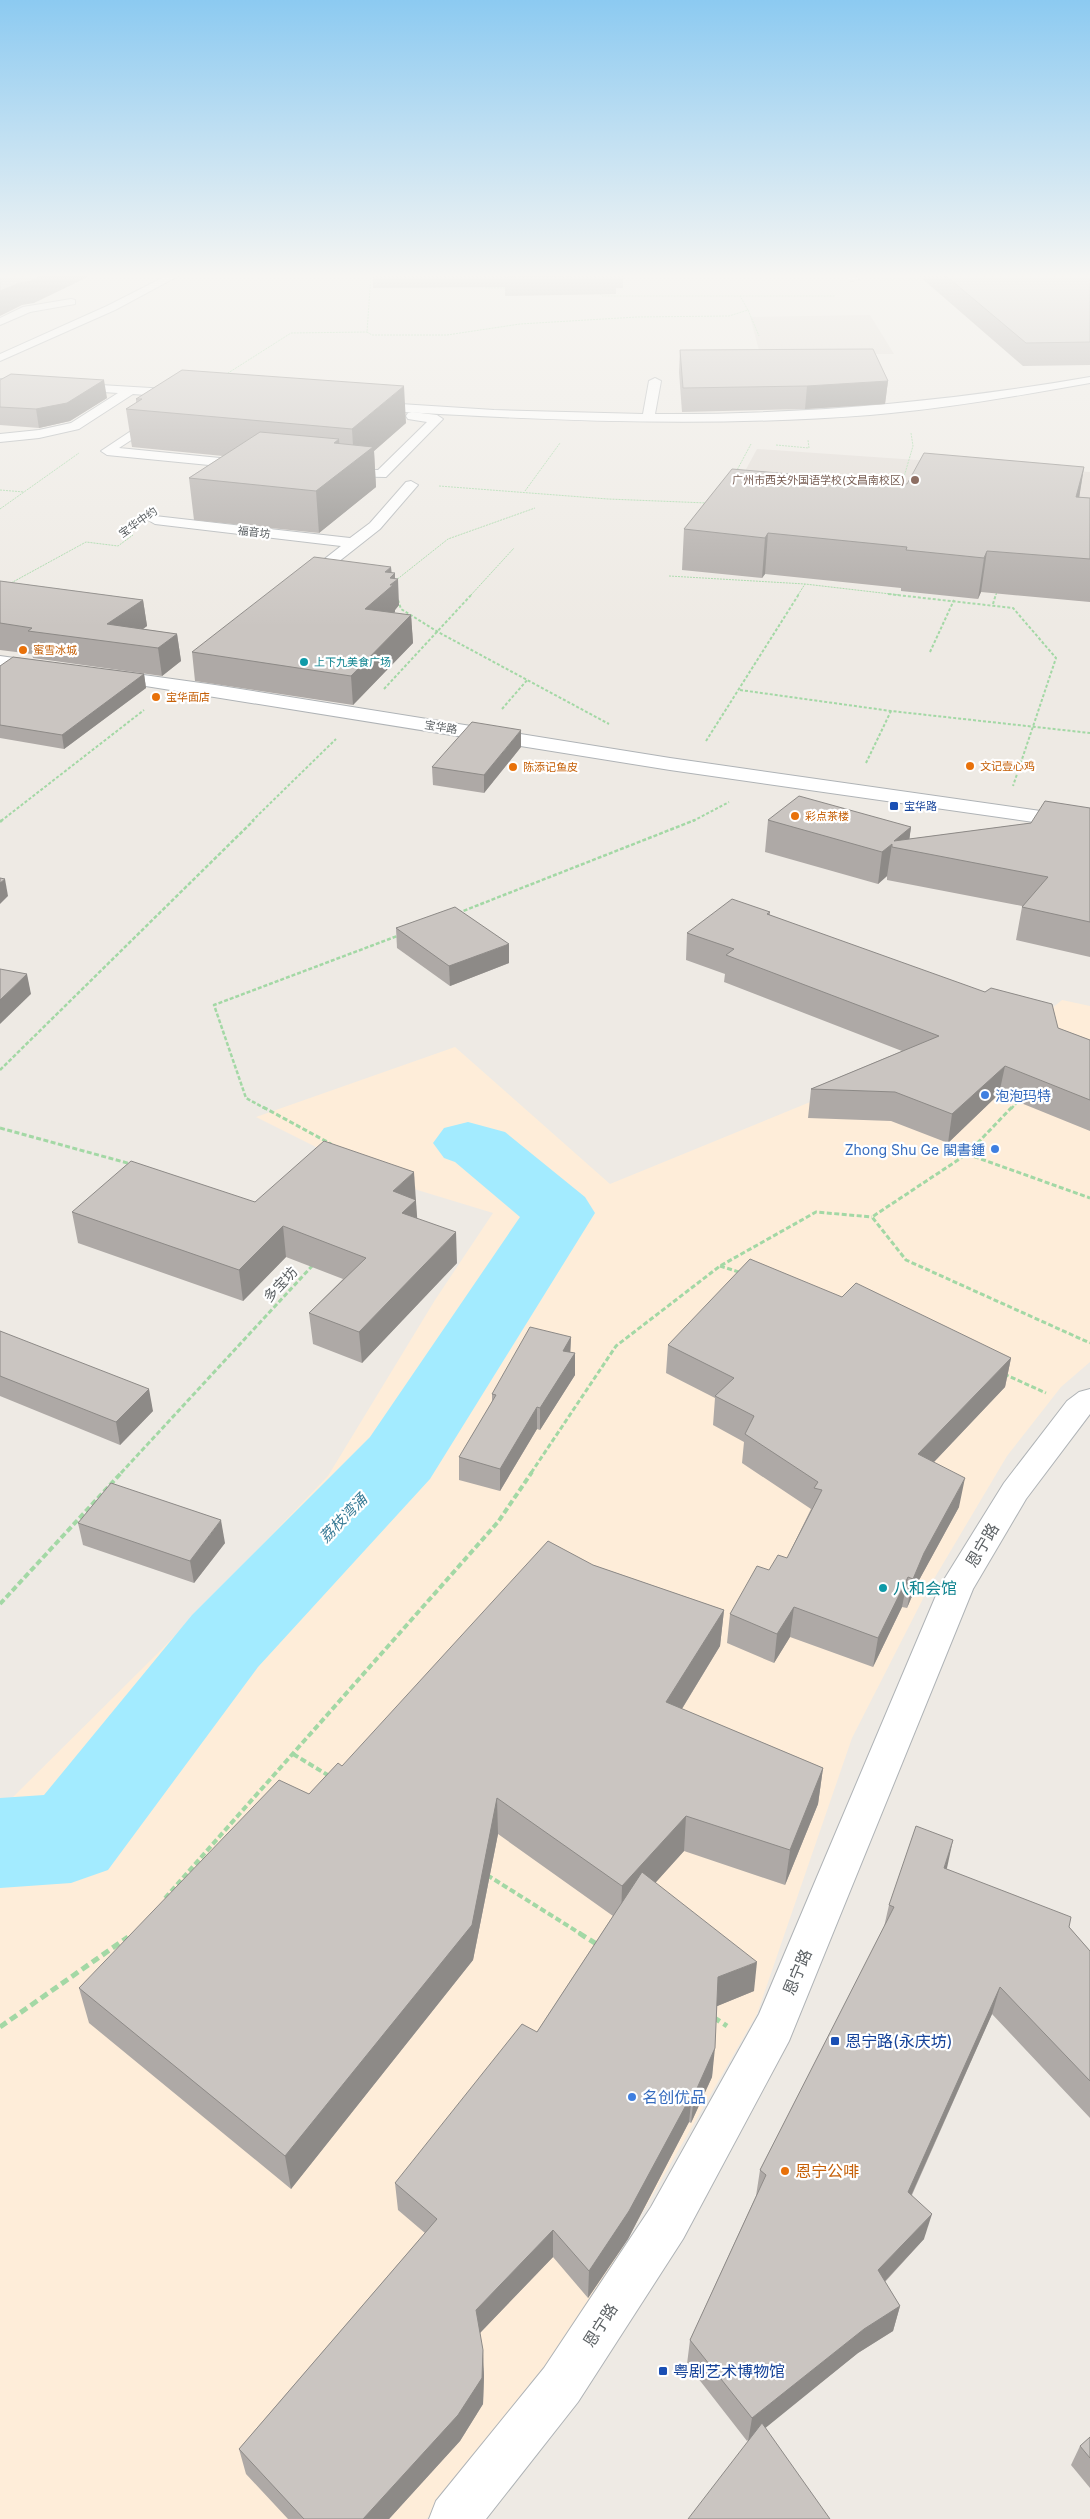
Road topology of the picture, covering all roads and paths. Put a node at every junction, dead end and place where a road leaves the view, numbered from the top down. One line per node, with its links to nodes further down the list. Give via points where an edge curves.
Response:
1 (128, 393): 13 (street, via 75,426)
2 (154, 393): 6 (street)
3 (197, 393): 6 (path)
4 (653, 393): 11 (street)
5 (1007, 393): 7 (street)
6 (193, 395): 16 (street, via 107,451)
7 (905, 408): 9 (street); 20 (path, via 913,446)
8 (447, 410): 10 (street); 12 (street); 12 (street, via 354,408)
9 (805, 415): 11 (street); 15 (path, via 809,448)
10 (579, 416): 11 (street); 22 (path)
11 (648, 418)
12 (437, 419): 17 (street, via 381,474)
13 (0, 438)
14 (751, 443): 18 (path)
15 (771, 444)
16 (266, 466)
17 (325, 472)
18 (733, 478)
19 (411, 485): 22 (path); 27 (street, via 375,526)
20 (901, 489)
21 (0, 490): 23 (path)
22 (525, 491): 24 (path, via 608,499)
23 (24, 492)
24 (710, 503)
25 (535, 508): 30 (path, via 448,539)
26 (155, 520): 27 (street, 福音坊); 32 (path, 宝华中约, via 118,546 86,542)
27 (354, 543): 34 (street)
28 (514, 548): 38 (path)
29 (669, 576): 31 (path)
30 (392, 583)
31 (805, 584): 36 (path); 45 (path)
32 (8, 585)
33 (998, 585): 37 (path)
34 (293, 591)
35 (396, 592): 38 (path, via 401,609)
36 (954, 600): 37 (path); 39 (path)
37 (993, 604): 48 (path, via 1013,608 1056,658)
38 (438, 632): 47 (path); 49 (path)
39 (930, 652)
40 (1, 662): 41 (street)
41 (57, 669)
42 (87, 672): 44 (street, 宝华路)
43 (191, 672): 44 (street)
44 (176, 684): 47 (street, 宝华路); 55 (path)
45 (740, 690): 46 (path); 51 (path)
46 (891, 711): 48 (path); 53 (path)
47 (360, 714): 51 (street, 宝华路); 59 (path)
48 (1035, 726): 50 (path); 54 (path)
49 (614, 727)
50 (1090, 733)
51 (689, 767): 52 (street, 宝华路)
52 (773, 779): 53 (street, 宝华路); 57 (path, via 690,823)
53 (852, 790): 54 (street, 宝华路)
54 (1004, 812): 56 (street, 宝华路)
55 (0, 822)
56 (1090, 824)
57 (457, 914)
58 (401, 935): 62 (path, via 214,1005 246,1098)
59 (0, 1070)
60 (1022, 1098): 63 (path)
61 (0, 1128): 64 (path)
62 (335, 1146)
63 (967, 1154): 65 (path); 66 (path)
64 (134, 1164)
65 (1090, 1198)
66 (872, 1217): 68 (path, via 816,1212); 70 (path, via 906,1260)
67 (318, 1260): 73 (path, 多宝坊)
68 (720, 1266): 69 (path); 74 (path, via 616,1346 498,1522)
69 (749, 1275)
70 (1090, 1344)
71 (998, 1371): 72 (path)
72 (1084, 1403): 82 (street, 恩宁路, via 1014,1491 957,1586 774,2026)
73 (0, 1604)
74 (294, 1754): 75 (path); 77 (path)
75 (335, 1780)
76 (477, 1869): 79 (path)
77 (161, 1903)
78 (134, 1933): 81 (path)
79 (603, 1948)
80 (712, 2016): 82 (path)
81 (0, 2027)
82 (762, 2048): 83 (street, 恩宁路, via 667,2223 571,2369)
83 (454, 2519)

